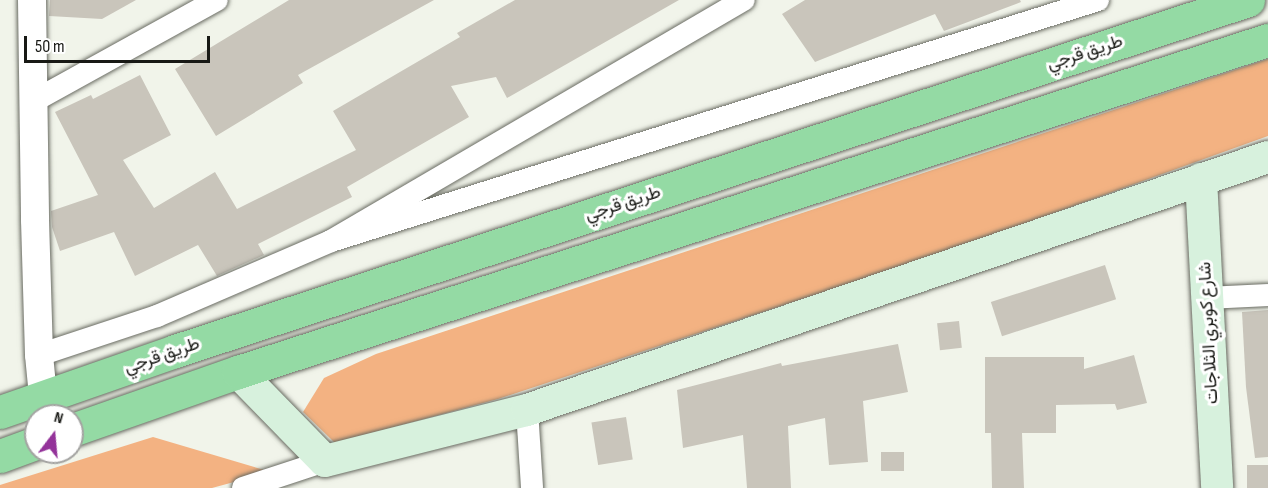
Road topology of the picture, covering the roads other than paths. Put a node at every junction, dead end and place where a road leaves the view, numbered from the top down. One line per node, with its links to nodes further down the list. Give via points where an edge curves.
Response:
1 (32, 0): 7 (street)
2 (217, 0): 7 (street)
3 (744, 0): 12 (street)
4 (1098, 0): 12 (street)
5 (1248, 0): 10 (highway, طريق قرجي)
6 (1268, 40): 11 (highway)
7 (32, 102): 15 (street)
8 (1268, 157): 9 (main road)
9 (1200, 179): 14 (main road, شارع كوبري الثلاجات); 18 (main road)
10 (652, 195): 11 (highway); 17 (highway, طريق قرجي)
11 (666, 234): 16 (highway)
12 (331, 241): 15 (street, via 157,316)
13 (1268, 295): 14 (street)
14 (1207, 298): 26 (main road, شارع كوبري الثلاجات)
15 (39, 355): 17 (street)
16 (238, 372): 20 (highway); 23 (main road)
17 (44, 396): 19 (highway, طريق قرجي)
18 (527, 410): 23 (main road); 25 (street)
19 (0, 412)
20 (84, 426)
21 (24, 447): 22 (highway)
22 (0, 456)
23 (325, 461): 24 (street)
24 (243, 488)
25 (532, 488)
26 (1217, 488)

